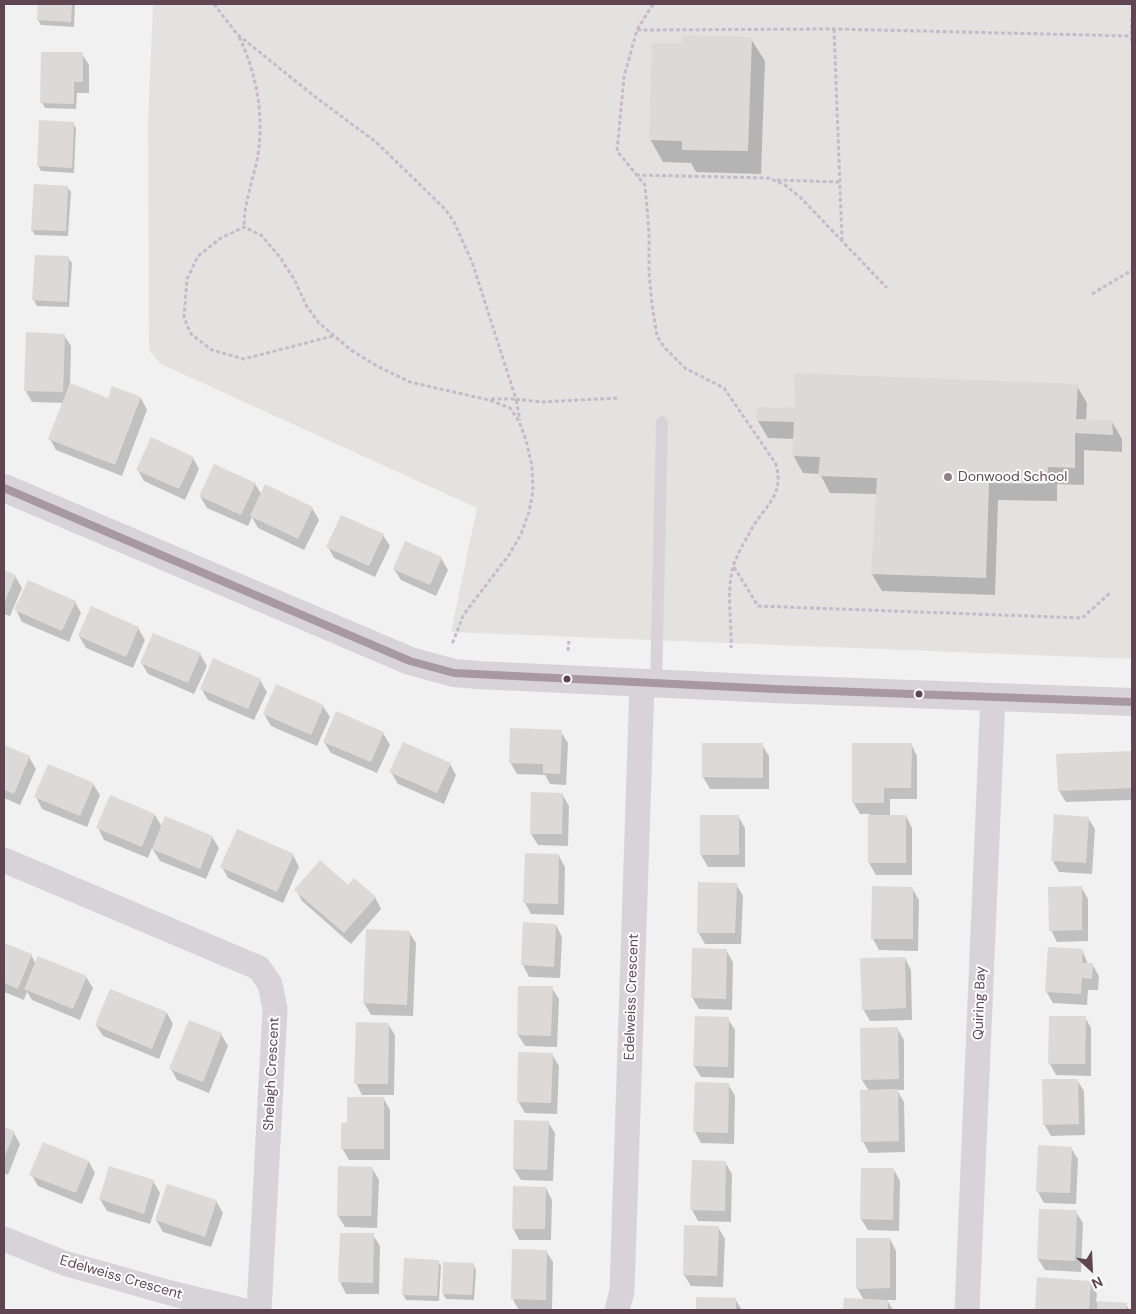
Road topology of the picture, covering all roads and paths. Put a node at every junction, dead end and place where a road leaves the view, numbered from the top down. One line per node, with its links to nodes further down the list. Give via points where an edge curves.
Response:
1 (214, 4): 6 (path)
2 (653, 4): 5 (path)
3 (1132, 18): 7 (path)
4 (834, 29): 5 (path); 7 (path); 11 (path)
5 (637, 30): 9 (path, via 624,77 617,151)
6 (238, 34): 12 (path, via 252,67 260,125 257,159 244,209); 20 (path, via 376,142 445,209 472,262)
7 (1131, 36): 8 (path)
8 (1132, 43)
9 (635, 175): 10 (path); 24 (path, via 645,185 649,273 657,336 685,368 724,388 776,464 779,476 772,500 750,531)
10 (774, 180): 11 (path); 13 (path, via 800,197)
11 (839, 182): 13 (path)
12 (244, 227): 17 (path, via 261,235 279,256 306,305); 17 (path, via 221,238 198,256 187,279 184,318 191,334 212,350 244,359)
13 (842, 240): 15 (path)
14 (1132, 270): 16 (path)
15 (887, 288)
16 (1092, 294)
17 (333, 336): 19 (path, via 377,366 410,382)
18 (618, 398): 20 (path)
19 (485, 399): 20 (path); 22 (path, via 510,408)
20 (516, 400): 22 (path)
21 (662, 422): 30 (lane)
22 (521, 426): 29 (path, via 532,466 533,491 529,512 509,555 464,614)
23 (4, 488): 29 (street, via 410,661)
24 (733, 567): 25 (path, via 758,606 1082,618); 27 (path)
25 (1110, 594)
26 (569, 641): 28 (path)
27 (731, 648)
28 (568, 657)
29 (444, 670): 30 (street, via 478,675)
30 (649, 684): 31 (street); 37 (street, Edelweiss Crescent, via 622,1291)
31 (993, 697): 32 (street); 38 (street, Quiring Bay)
32 (1132, 702)
33 (4, 860): 36 (street, Shelagh Crescent, via 259,968 270,984 276,1009)
34 (4, 1239): 35 (street, Edelweiss Crescent, via 64,1263)
35 (241, 1310)
36 (260, 1310)
37 (617, 1310)
38 (967, 1310)

